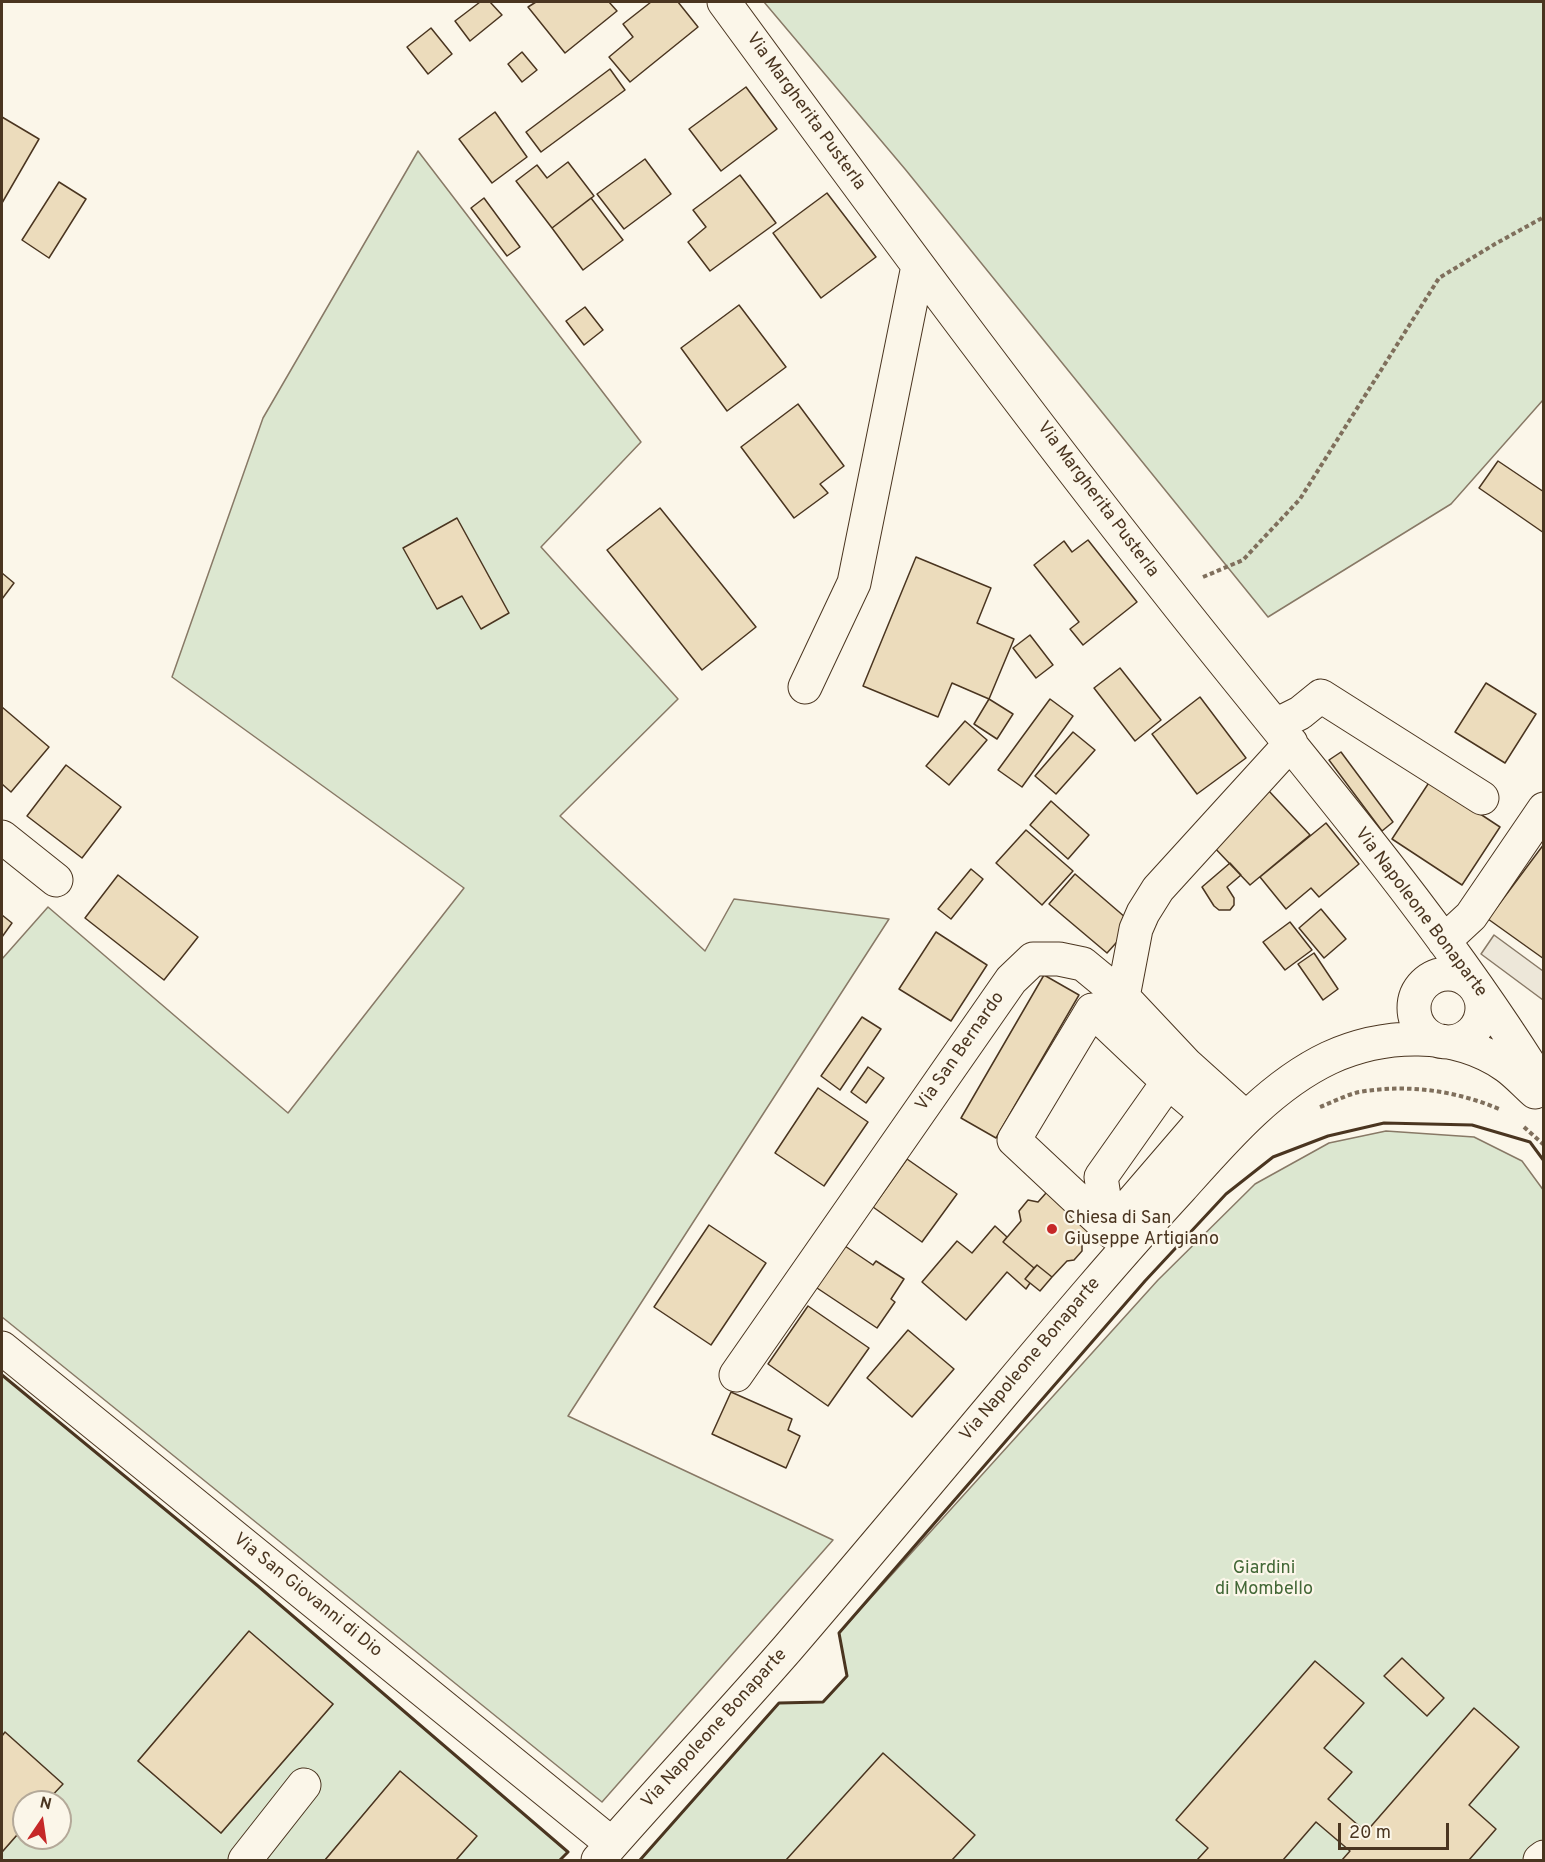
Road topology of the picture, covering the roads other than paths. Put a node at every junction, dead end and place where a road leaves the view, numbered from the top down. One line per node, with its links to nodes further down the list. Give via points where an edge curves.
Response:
1 (724, 2): 2 (street, Via Margherita Pusterla)
2 (918, 266): 3 (street, via 854,583); 4 (street, Via Margherita Pusterla, via 1168,592)
3 (805, 687)
4 (1283, 734): 5 (street, via 1321,696); 9 (street, Via Napoleone Bonaparte); 11 (street, via 1143,913 1136,929)
5 (1482, 798)
6 (1544, 809): 9 (street, via 1472,916)
7 (2, 837): 8 (street)
8 (56, 880)
9 (1444, 941): 10 (street, Via Napoleone Bonaparte)
10 (1476, 988): 12 (street, via 1483,1006 1477,1028 1463,1040); 12 (street, via 1464,977 1445,974 1431,978 1420,988 1414,1007 1417,1023 1425,1034); 14 (street, Via Napoleone Bonaparte)
11 (1123, 997): 13 (street, Via San Bernardo); 19 (street, Via San Bernardo, via 1083,964 1059,959 1034,958 1011,980)
12 (1444, 1043): 15 (street, Via Napoleone Bonaparte, via 1467,1047 1504,1065); 16 (street, Via Napoleone Bonaparte, via 1399,1039 1348,1050 1304,1071)
13 (1177, 1073): 16 (street, Via San Bernardo); 17 (street, via 1101,1177); 17 (street, via 1207,1115); 17 (street, via 1092,1010 1014,1140)
14 (1544, 1088)
15 (1544, 1100)
16 (1246, 1118): 17 (street, Via Napoleone Bonaparte)
17 (1118, 1238): 21 (street, Via Napoleone Bonaparte, via 787,1649)
18 (2, 1348): 21 (street, Via San Giovanni di Dio)
19 (736, 1375)
20 (304, 1785): 23 (street)
21 (605, 1852)
22 (1544, 1857): 24 (street)
23 (245, 1860)
24 (1540, 1860)

